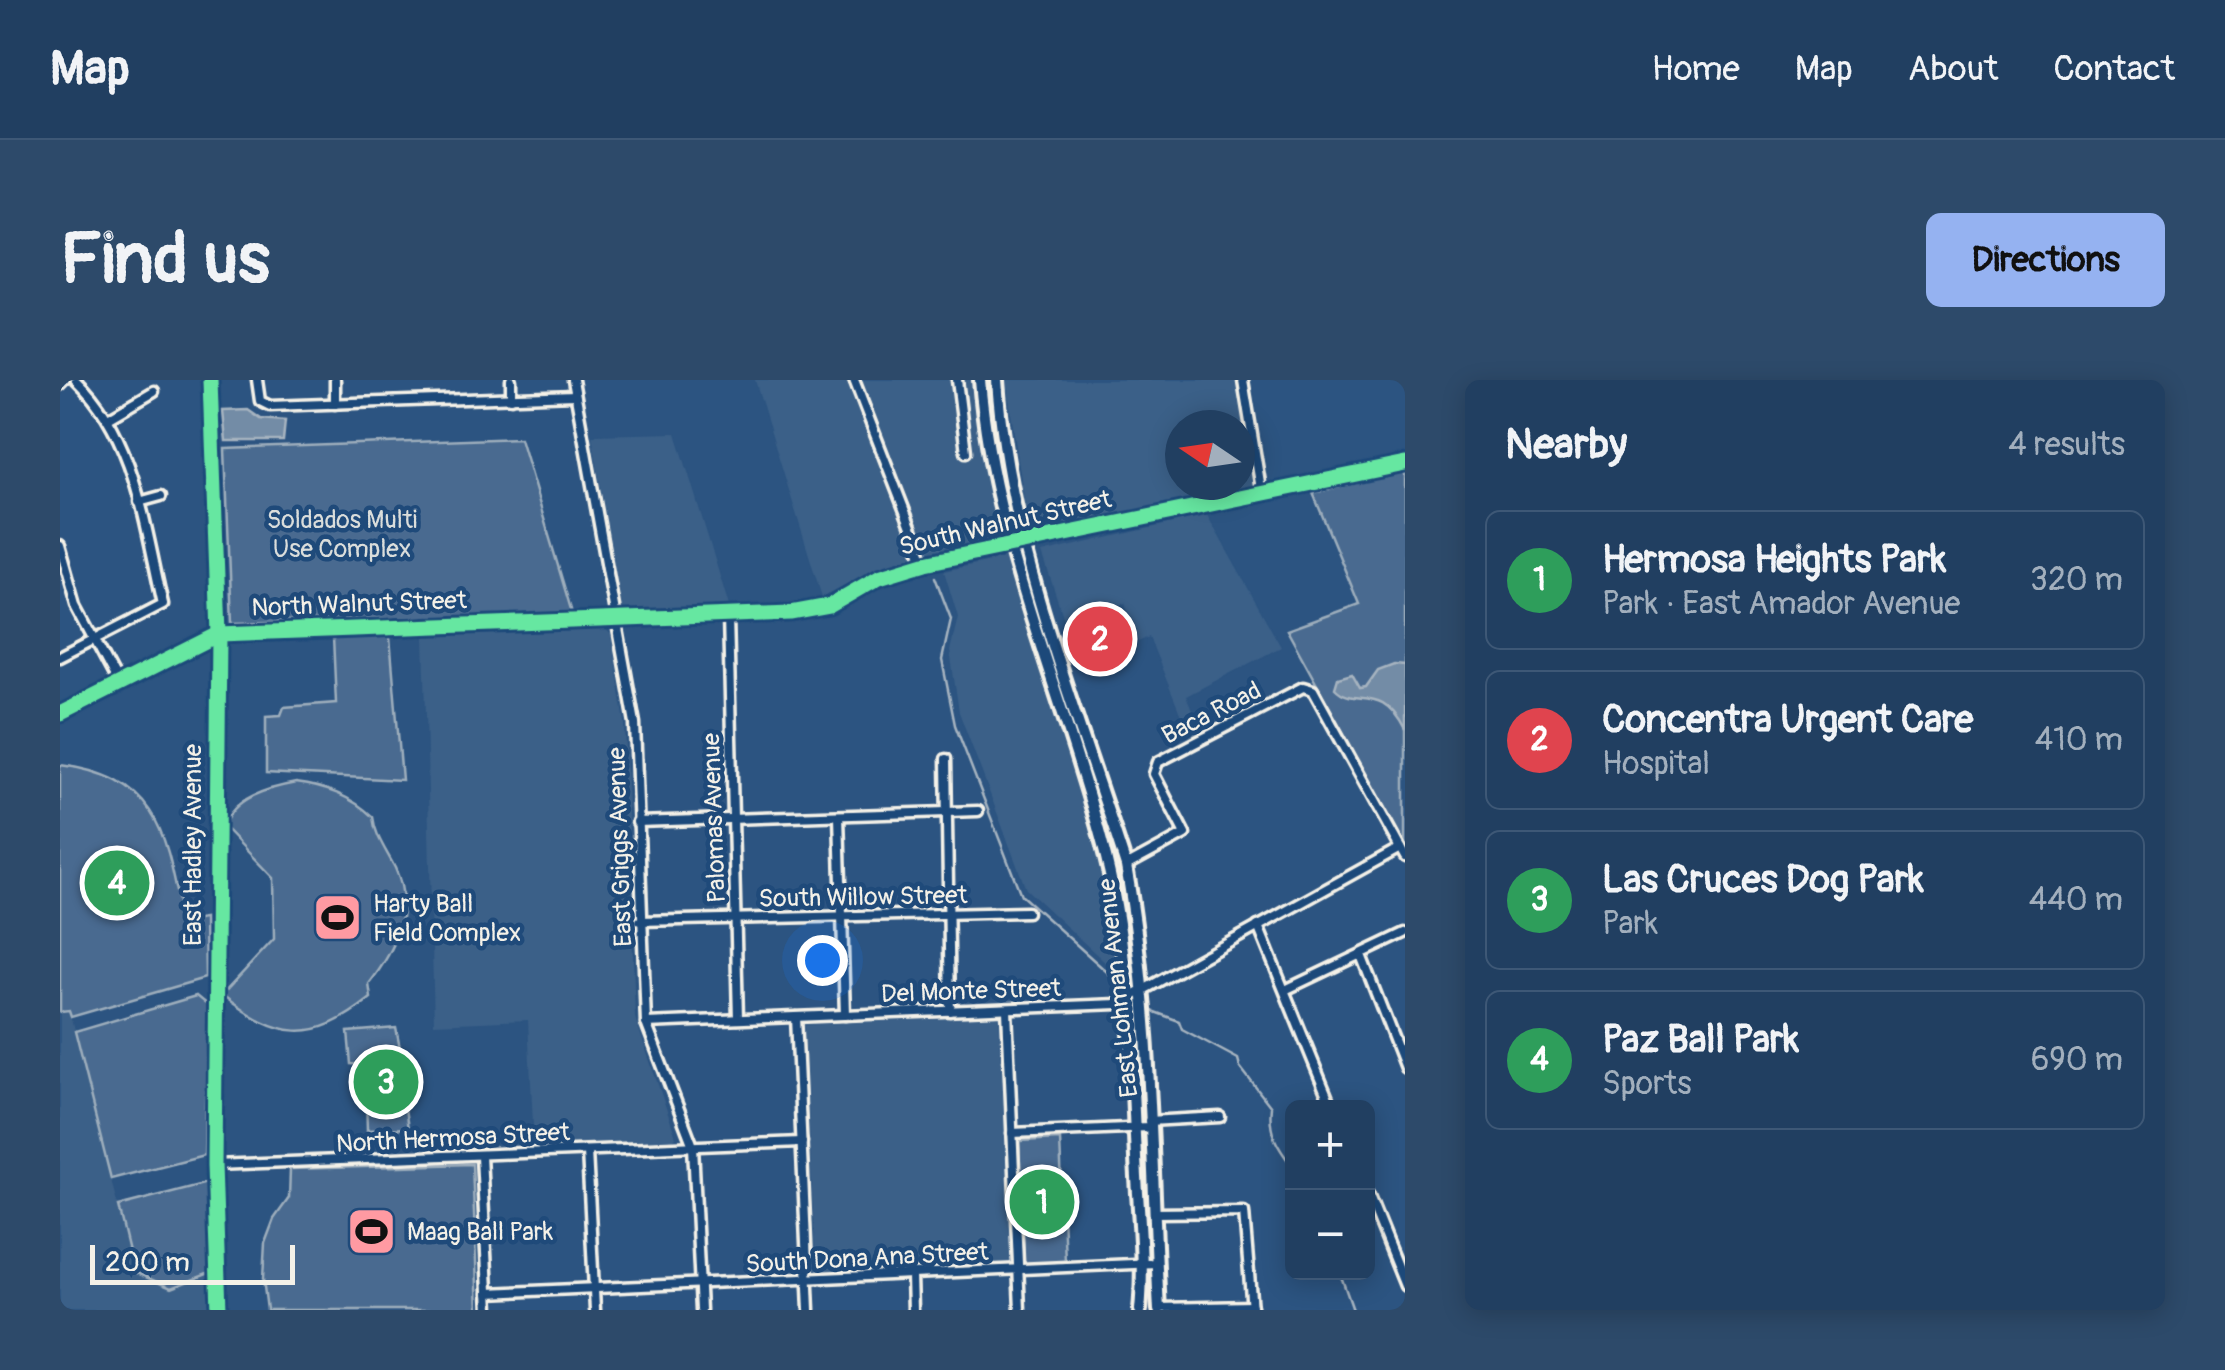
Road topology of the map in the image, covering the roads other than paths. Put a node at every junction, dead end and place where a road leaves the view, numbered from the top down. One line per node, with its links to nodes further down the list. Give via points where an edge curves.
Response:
1 (77, 380): 16 (street)
2 (210, 380): 30 (street, East Hadley Avenue)
3 (257, 380): 15 (street, via 260,401 270,406)
4 (335, 380): 15 (street)
5 (510, 380): 14 (street)
6 (572, 380): 13 (street, East Griggs Avenue)
7 (854, 380): 27 (street)
8 (958, 380): 17 (street)
9 (980, 380): 19 (main road, East Lohman Avenue)
10 (997, 380): 18 (main road, East Lohman Avenue)
11 (1243, 380): 21 (street)
12 (154, 390): 16 (street)
13 (575, 396): 14 (street); 29 (street, East Griggs Avenue)
14 (511, 398): 15 (street)
15 (335, 404)
16 (108, 418): 23 (street)
17 (966, 452)
18 (1005, 458): 19 (main road); 24 (main road, East Lohman Avenue)
19 (991, 462): 26 (main road, East Lohman Avenue)
20 (1405, 464): 21 (street, South Walnut Street)
21 (1262, 495): 24 (street, South Walnut Street)
22 (161, 496): 23 (street)
23 (139, 502): 31 (street, via 163,604)
24 (1024, 545): 26 (street, South Walnut Street); 42 (main road, East Lohman Avenue)
25 (60, 546): 31 (street)
26 (1010, 548): 27 (street, South Walnut Street); 53 (main road, East Lohman Avenue, via 1117,898)
27 (925, 563): 28 (street, South Walnut Street, via 879,577 830,606)
28 (728, 616): 29 (street, South Walnut Street); 39 (street, Palomas Avenue)
29 (618, 618): 30 (street, North Walnut Street); 40 (street, East Griggs Avenue, via 636,723)
30 (219, 634): 33 (street, North Walnut Street); 70 (street, East Hadley Avenue)
31 (94, 640): 32 (street); 33 (street)
32 (60, 657)
33 (118, 683): 34 (street, North Walnut Street)
34 (60, 714)
35 (946, 760): 37 (street)
36 (978, 811): 37 (street)
37 (945, 812): 38 (street); 44 (street)
38 (839, 816): 39 (street); 45 (street)
39 (733, 818): 40 (street); 46 (street, Palomas Avenue)
40 (638, 822): 47 (street, East Griggs Avenue)
41 (1403, 852): 42 (street, Baca Road, via 1313,690 1303,687 1158,762 1154,774 1185,834); 48 (street)
42 (1126, 866): 52 (main road, East Lohman Avenue)
43 (1026, 912): 44 (street, South Willow Street)
44 (949, 914): 45 (street, South Willow Street); 55 (street)
45 (842, 918): 46 (street, South Willow Street); 56 (street)
46 (736, 919): 47 (street, South Willow Street); 58 (street, Palomas Avenue)
47 (640, 921): 59 (street, East Griggs Avenue)
48 (1258, 926): 51 (street); 52 (street)
49 (1405, 933): 50 (street)
50 (1361, 955): 51 (street); 60 (street)
51 (1285, 990): 61 (street)
52 (1140, 992): 53 (street); 63 (main road, East Lohman Avenue)
53 (1123, 1002): 54 (street, Del Monte Street); 64 (main road, East Lohman Avenue)
54 (1007, 1010): 55 (street, Del Monte Street); 65 (street)
55 (950, 1011): 56 (street, Del Monte Street)
56 (846, 1015): 57 (street, Del Monte Street)
57 (796, 1017): 58 (street, Del Monte Street); 66 (street)
58 (738, 1018): 59 (street, Del Monte Street)
59 (646, 1023): 67 (street, East Griggs Avenue)
60 (1405, 1068)
61 (1329, 1100)
62 (1220, 1118): 63 (street)
63 (1149, 1124): 64 (street); 72 (main road, East Lohman Avenue)
64 (1134, 1127): 65 (street); 74 (main road, East Lohman Avenue)
65 (1012, 1133): 75 (street)
66 (802, 1142): 67 (street, North Hermosa Street); 77 (street)
67 (693, 1146): 68 (street, North Hermosa Street); 78 (street, East Griggs Avenue)
68 (587, 1151): 69 (street, North Hermosa Street); 80 (street)
69 (481, 1156): 70 (street, North Hermosa Street); 81 (street)
70 (214, 1165): 84 (street, East Hadley Avenue)
71 (1375, 1211): 79 (street)
72 (1154, 1213): 73 (main road, East Lohman Avenue); 82 (street, via 1244,1212)
73 (1156, 1263): 74 (street, South Dona Ana Street); 83 (main road, East Lohman Avenue)
74 (1140, 1265): 75 (street, South Dona Ana Street); 91 (main road, East Lohman Avenue)
75 (1018, 1270): 76 (street, South Dona Ana Street); 90 (street)
76 (912, 1276): 77 (street, South Dona Ana Street); 89 (street)
77 (808, 1279): 78 (street, South Dona Ana Street); 88 (street)
78 (699, 1286): 80 (street, South Dona Ana Street); 87 (street, East Griggs Avenue)
79 (1405, 1286)
80 (594, 1290): 81 (street, South Dona Ana Street); 86 (street)
81 (488, 1293): 85 (street)
82 (1252, 1308): 83 (street)
83 (1159, 1309)
84 (219, 1310)
85 (488, 1310)
86 (595, 1310)
87 (701, 1310)
88 (809, 1310)
89 (913, 1310)
90 (1020, 1310)
91 (1140, 1310)

